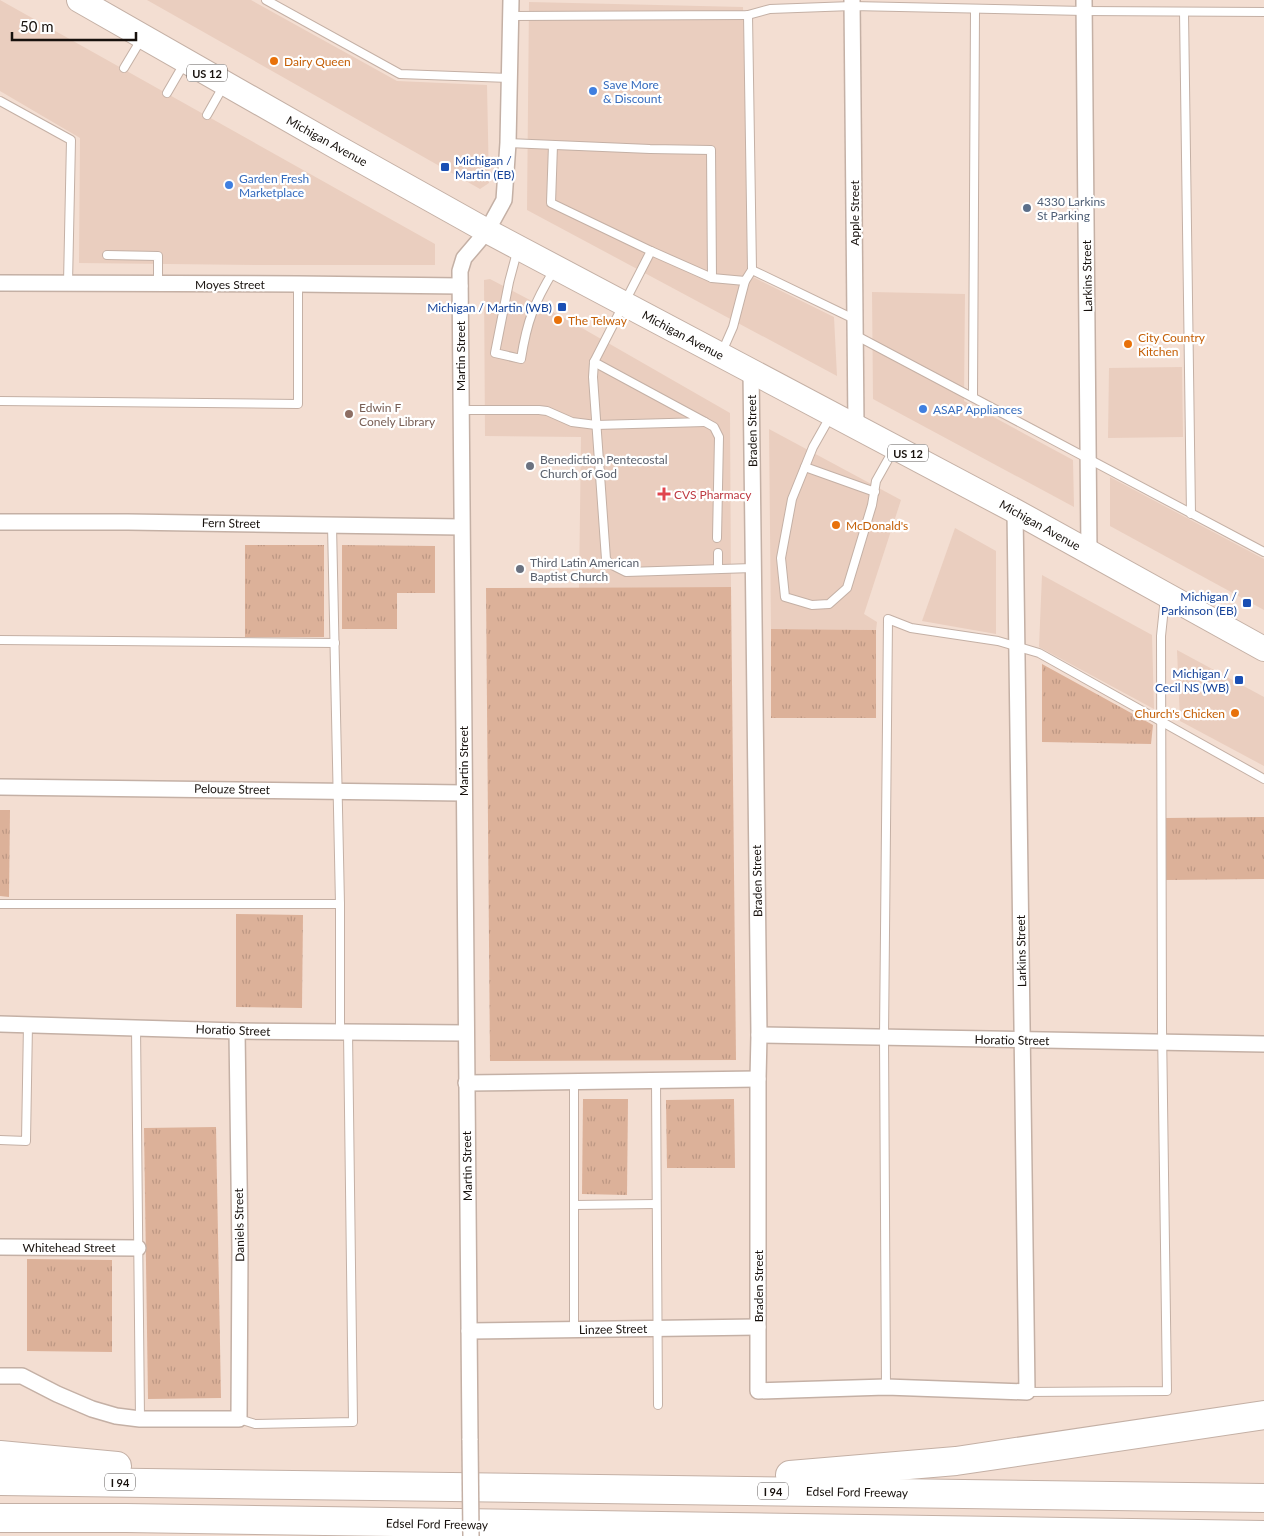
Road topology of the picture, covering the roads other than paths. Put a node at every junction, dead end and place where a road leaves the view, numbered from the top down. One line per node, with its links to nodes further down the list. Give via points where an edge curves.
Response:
1 (78, 0): 7 (main road, Michigan Avenue / US 12)
2 (266, 0): 8 (lane)
3 (282, 0): 8 (lane)
4 (511, 0): 13 (street, Martin Street)
5 (852, 3): 9 (lane); 12 (lane, via 770,8); 38 (street, Apple Street)
6 (1084, 6): 9 (lane); 10 (lane); 51 (street, Larkins Street)
7 (109, 9): 14 (main road, Michigan Avenue / US 12)
8 (282, 9): 17 (lane, via 400,74)
9 (975, 10): 43 (lane)
10 (1184, 12): 11 (lane); 55 (lane)
11 (1264, 12)
12 (748, 15): 13 (lane); 29 (lane)
13 (511, 16): 17 (street, Martin Street)
14 (143, 37): 15 (main road, Michigan Avenue / US 12); 16 (lane)
15 (186, 61): 18 (main road, Michigan Avenue / US 12); 19 (lane)
16 (124, 68)
17 (509, 78): 22 (street, Martin Street)
18 (225, 83): 21 (lane); 24 (main road, Michigan Avenue / US 12)
19 (167, 93)
20 (0, 101): 33 (lane, via 71,140)
21 (207, 115)
22 (508, 143): 23 (lane); 24 (street, Martin Street, via 504,200)
23 (553, 145): 26 (lane, via 551,203); 30 (lane, via 711,150)
24 (487, 231): 25 (main road, Michigan Avenue / US 12); 36 (street, Martin Street, via 464,258)
25 (519, 247): 28 (main road, Michigan Avenue / US 12); 28 (lane, via 495,352 521,359 526,329 537,297)
26 (651, 251): 30 (lane); 37 (lane)
27 (106, 255): 34 (lane, via 158,256)
28 (556, 267): 37 (main road, Michigan Avenue / US 12)
29 (752, 270): 31 (lane); 38 (lane)
30 (712, 278): 31 (lane)
31 (745, 281): 40 (lane, via 733,327)
32 (0, 283): 33 (street, Moyes Street)
33 (68, 283): 34 (street, Moyes Street)
34 (158, 283): 35 (street, Moyes Street)
35 (298, 284): 36 (street, Moyes Street); 44 (lane, via 298,404)
36 (460, 286): 45 (street, Martin Street)
37 (624, 303): 40 (main road, Michigan Avenue / US 12); 41 (lane)
38 (854, 319): 39 (street, Apple Street)
39 (854, 335): 43 (lane); 49 (street, Apple Street)
40 (721, 355): 42 (main road, Michigan Avenue / US 12)
41 (594, 362): 47 (lane); 48 (lane)
42 (751, 370): 46 (main road, Michigan Avenue / US 12); 63 (street, Braden Street)
43 (973, 397): 51 (lane)
44 (0, 401)
45 (461, 410): 48 (lane, via 539,410 572,422); 58 (street, Martin Street)
46 (832, 413): 49 (main road, Michigan Avenue / US 12); 52 (lane)
47 (705, 422): 48 (lane); 59 (lane, via 714,427 719,437)
48 (596, 425): 64 (lane, via 606,558 610,564 626,572)
49 (856, 426): 50 (main road, Michigan Avenue / US 12)
50 (896, 447): 53 (lane, via 876,481); 54 (main road, Michigan Avenue / US 12)
51 (1089, 459): 55 (lane); 60 (street, Larkins Street)
52 (805, 467): 53 (lane); 53 (lane, via 792,499 780,558 785,597 812,605 829,604 847,588)
53 (874, 492)
54 (1015, 510): 60 (main road, Michigan Avenue / US 12); 68 (street, Larkins Street)
55 (1191, 514): 61 (lane)
56 (0, 522): 57 (street, Fern Street)
57 (332, 525): 58 (street, Fern Street); 67 (lane)
58 (462, 527): 74 (street, Martin Street)
59 (718, 538)
60 (1089, 552): 65 (main road, Michigan Avenue / US 12)
61 (1264, 552)
62 (718, 553): 64 (lane)
63 (753, 568): 64 (lane); 83 (street, Braden Street)
64 (718, 569)
65 (1165, 594): 69 (main road, Michigan Avenue / US 12); 70 (lane, via 1161,636)
66 (0, 640): 67 (lane)
67 (335, 643): 73 (lane)
68 (1017, 646): 70 (lane, via 1039,653); 84 (lane, via 911,628 888,619); 85 (street, Larkins Street)
69 (1264, 649)
70 (1162, 722): 71 (lane); 86 (lane)
71 (1264, 779)
72 (0, 787): 73 (street, Pelouze Street)
73 (337, 790): 74 (street, Pelouze Street); 76 (lane)
74 (464, 793): 82 (street, Martin Street)
75 (0, 904): 76 (lane)
76 (340, 904): 81 (lane)
77 (0, 1024): 78 (street, Horatio Street)
78 (28, 1024): 79 (street, Horatio Street); 92 (lane, via 26,1141)
79 (136, 1027): 80 (street, Horatio Street); 96 (lane)
80 (237, 1031): 81 (street, Horatio Street); 107 (street, Daniels Street)
81 (344, 1032): 82 (street, Horatio Street); 107 (lane, via 353,1422 255,1424)
82 (466, 1033): 91 (street, Martin Street)
83 (759, 1035): 84 (street, Horatio Street); 88 (street, Braden Street)
84 (884, 1037): 85 (street, Horatio Street); 102 (lane)
85 (1022, 1040): 86 (street, Horatio Street); 103 (street, Larkins Street)
86 (1162, 1041): 87 (street, Horatio Street); 103 (lane, via 1167,1391)
87 (1264, 1044)
88 (758, 1079): 90 (street); 97 (street, Braden Street)
89 (574, 1080): 90 (street); 91 (street); 94 (lane)
90 (656, 1080): 93 (lane)
91 (466, 1083): 100 (street, Martin Street)
92 (0, 1140)
93 (656, 1204): 94 (lane); 98 (lane)
94 (574, 1205): 99 (lane)
95 (0, 1247): 96 (street, Whitehead Street)
96 (138, 1248): 106 (lane)
97 (758, 1327): 98 (street, Linzee Street); 102 (street, Braden Street, via 758,1391)
98 (656, 1328): 99 (street, Linzee Street); 104 (lane)
99 (574, 1329): 100 (street, Linzee Street)
100 (469, 1331): 118 (street, Martin Street, bridge)
101 (0, 1376): 106 (street, via 22,1376 92,1409)
102 (886, 1387): 103 (street)
103 (1027, 1392)
104 (658, 1405)
105 (1264, 1415): 111 (highway, via 956,1461 730,1478 624,1476)
106 (140, 1419): 107 (street)
107 (239, 1419)
108 (0, 1455): 110 (highway, via 126,1467)
109 (0, 1481): 110 (highway, Edsel Ford Freeway / I 94)
110 (240, 1484): 111 (highway, Edsel Ford Freeway / I 94)
111 (535, 1488): 112 (highway, Edsel Ford Freeway / I 94)
112 (1264, 1498)
113 (0, 1518): 114 (highway, Edsel Ford Freeway)
114 (55, 1519): 115 (highway, Edsel Ford Freeway); 116 (highway)
115 (502, 1525): 117 (highway, Edsel Ford Freeway); 119 (highway)
116 (0, 1528)
117 (1264, 1535)
118 (471, 1536)
119 (547, 1536)

